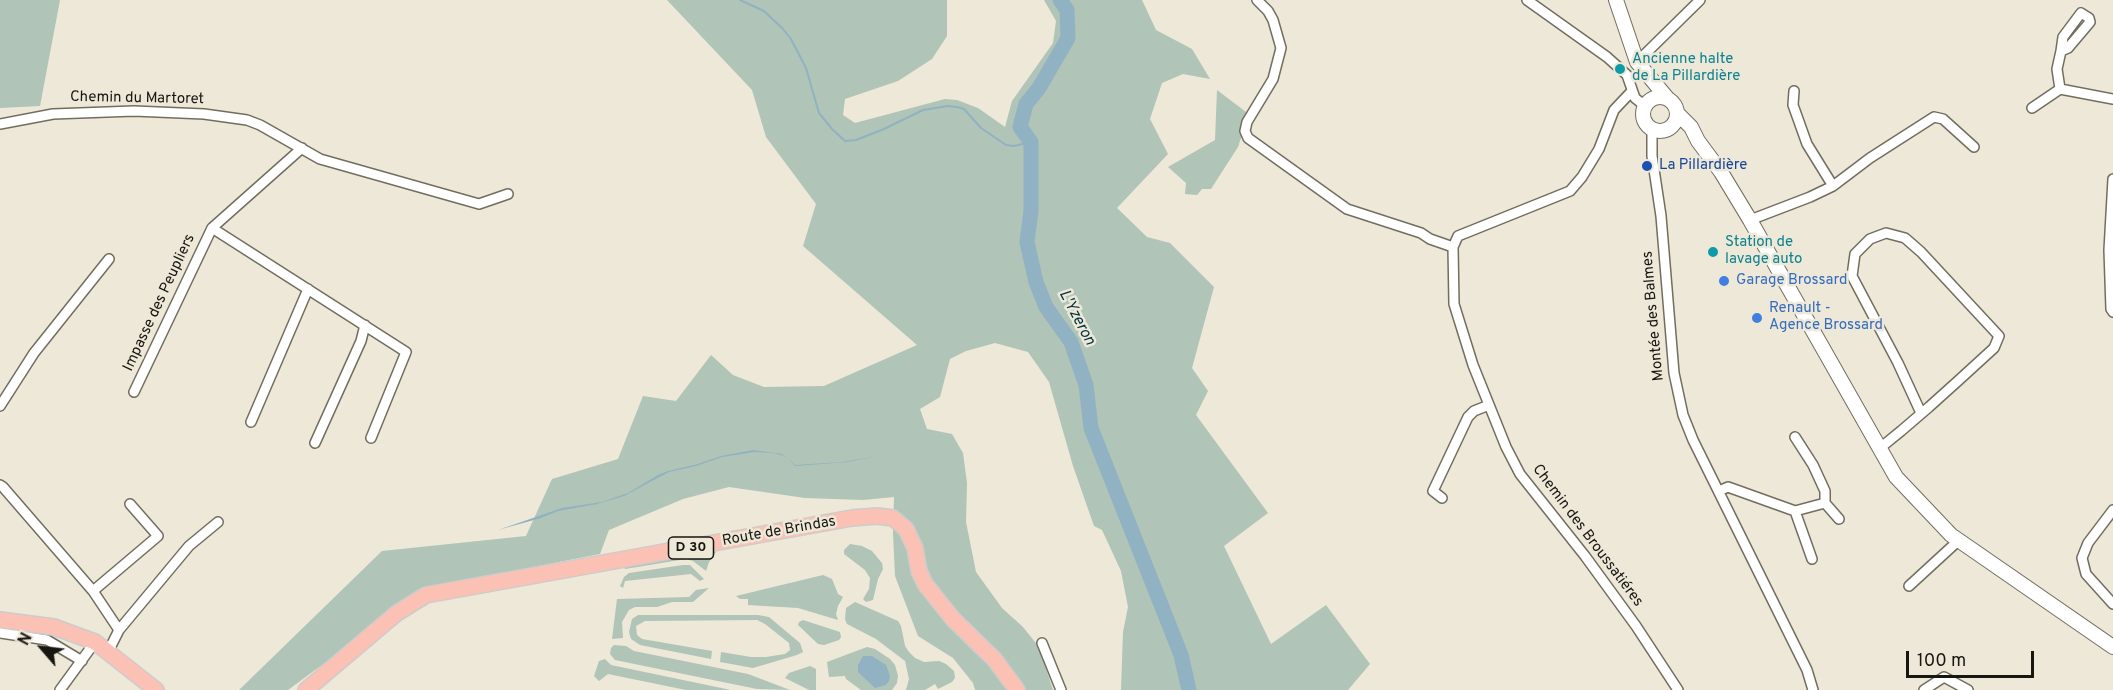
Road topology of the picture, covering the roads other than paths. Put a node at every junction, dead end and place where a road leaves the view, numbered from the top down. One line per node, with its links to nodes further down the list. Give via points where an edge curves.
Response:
1 (1257, 0): 26 (street, via 1273,20 1281,48 1273,79 1247,122 1248,138 1347,209)
2 (1527, 0): 8 (street, via 1607,57 1627,75)
3 (1616, 0): 6 (main road)
4 (1700, 0): 6 (street)
5 (2061, 51): 7 (street, via 2057,69)
6 (1640, 65): 10 (main road); 12 (main road, via 1648,88)
7 (2060, 89): 11 (street); 13 (street)
8 (1632, 91): 12 (street, via 1635,98); 26 (street, via 1614,110 1599,149 1570,191 1458,236)
9 (1794, 91): 22 (street, via 1793,105 1807,144)
10 (1668, 99): 12 (main road, via 1658,97); 14 (main road)
11 (2113, 99)
12 (1646, 103): 17 (main road, via 1644,122)
13 (2032, 108)
14 (1677, 114): 16 (main road); 18 (main road, via 1692,127)
15 (0, 123): 20 (street, Chemin du Martoret, via 53,114 192,112 248,120)
16 (1671, 128): 17 (main road, via 1662,132); 18 (main road)
17 (1652, 130): 41 (street, Montée des Balmes, via 1677,393 1693,440)
18 (1698, 141): 24 (main road)
19 (1974, 147): 22 (street, via 1943,119 1934,117)
20 (302, 148): 23 (street, Chemin du Martoret, via 320,159 479,204); 25 (street, Impasse des Peupliers)
21 (2113, 179): 29 (street, via 2109,250)
22 (1833, 186): 24 (street)
23 (508, 194)
24 (1750, 220): 39 (main road)
25 (212, 228): 28 (street, Impasse des Peupliers); 31 (street, Impasse des Peupliers)
26 (1452, 247): 32 (street, Chemin des Broussatiéres, via 1454,304)
27 (109, 259): 33 (street, via 34,353)
28 (308, 289): 30 (street, Impasse des Peupliers); 35 (street)
29 (2113, 312)
30 (365, 325): 37 (street, Impasse des Peupliers, via 406,352); 38 (street)
31 (134, 392)
32 (1489, 405): 42 (street, via 1468,417 1433,491); 67 (street, Chemin des Broussatiéres, via 1520,474 1585,556)
33 (0, 406)
34 (1921, 413): 34 (street, via 1994,348 1999,336 1922,252 1905,238 1886,233 1870,239 1855,254 1852,276); 39 (street)
35 (251, 422)
36 (1795, 436): 43 (street, via 1825,491)
37 (371, 438)
38 (315, 443)
39 (1879, 449): 49 (main road, via 1896,477)
40 (0, 486): 52 (street)
41 (1719, 491): 46 (street, via 1728,487); 68 (street, Montée des Balmes, via 1798,650)
42 (1442, 498)
43 (1825, 503): 46 (street); 47 (street)
44 (130, 504): 52 (street, via 158,536)
45 (2113, 510): 53 (street, via 2088,543 2082,558 2086,574)
46 (1795, 511): 50 (street)
47 (1839, 519)
48 (218, 522): 55 (street, via 189,546)
49 (1958, 541): 51 (street); 59 (main road)
50 (1812, 559)
51 (1909, 586)
52 (93, 591): 55 (street)
53 (2113, 604)
54 (0, 620): 57 (main road, via 54,627)
55 (119, 630): 60 (street)
56 (0, 633): 61 (street, via 47,640)
57 (95, 642): 60 (main road); 61 (street)
58 (1042, 643): 66 (street)
59 (2113, 647)
60 (109, 650): 63 (main road)
61 (82, 661): 62 (street)
62 (60, 690)
63 (156, 690)
64 (306, 690): 65 (main road, Route de Brindas / D 30, via 397,613 426,595 877,516 893,518 906,529 925,584 953,620 996,660)
65 (1017, 690)
66 (1061, 690)
67 (1678, 690)
68 (1813, 690)
69 (1924, 690): 70 (street, via 1944,677)
70 (1968, 690)

